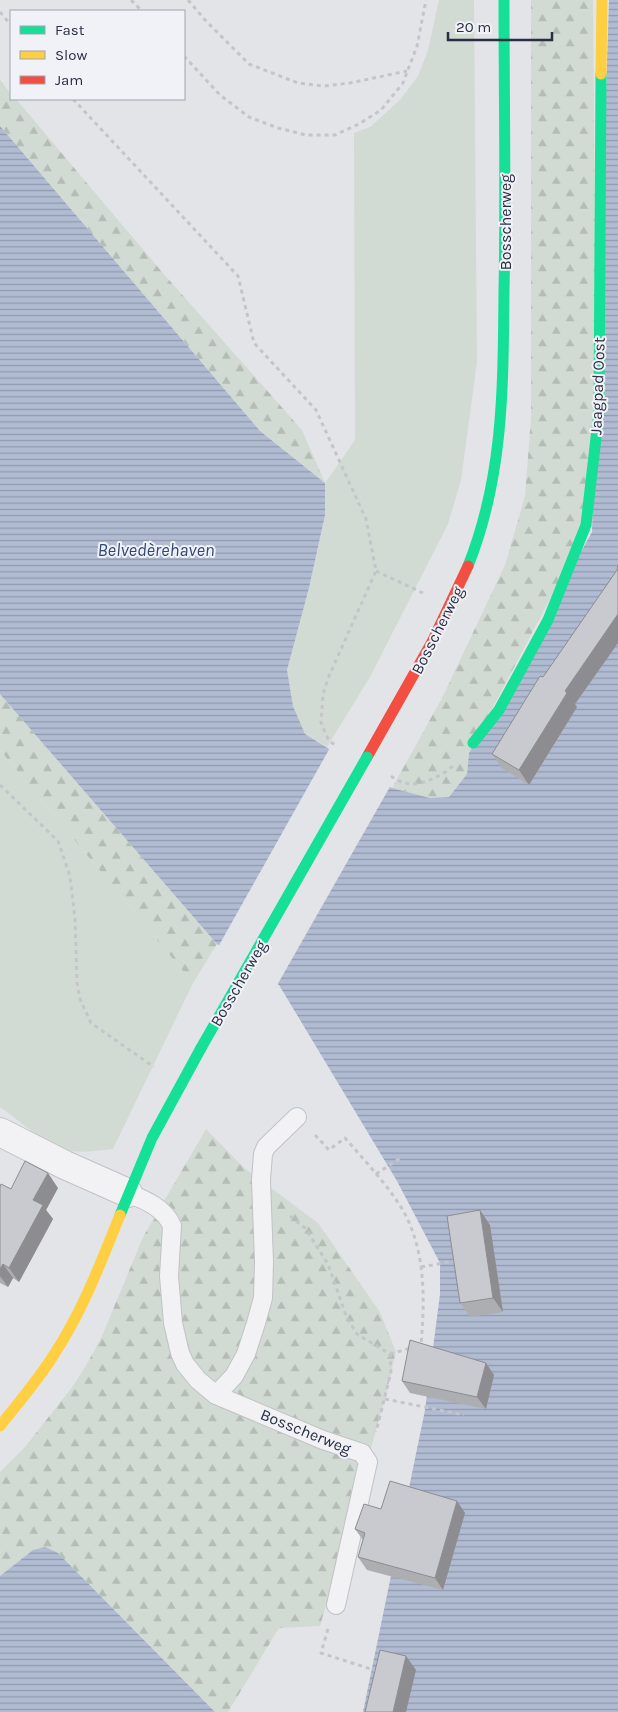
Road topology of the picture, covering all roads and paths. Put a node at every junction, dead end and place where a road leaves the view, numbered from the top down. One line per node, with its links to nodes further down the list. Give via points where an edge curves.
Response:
1 (131, 0): 6 (path)
2 (188, 0): 10 (path, via 249,64 298,83 324,86 350,83)
3 (426, 0): 10 (path, via 417,46)
4 (504, 0): 21 (street, Bosscherweg, bridge, via 503,355 498,441 492,485 480,533 458,590 426,654 201,1048 152,1138)
5 (602, 0): 13 (street, Jaagpad Oost, via 599,412 586,524 543,628 499,710)
6 (141, 10)
7 (0, 12): 8 (path)
8 (10, 24)
9 (185, 57): 10 (path, via 220,95 249,116 306,136 335,135 382,110 403,83)
10 (408, 70)
11 (75, 100): 12 (path, via 238,276 254,343 316,410 366,519 376,571)
12 (418, 589)
13 (473, 743)
14 (0, 784): 15 (path, via 58,841 70,876 80,999 91,1023)
15 (161, 1072)
16 (297, 1117): 22 (lane, via 266,1147 263,1154)
17 (0, 1132): 21 (street, Bosscherweg)
18 (330, 1150): 20 (path, via 345,1138)
19 (402, 1158): 20 (path)
20 (376, 1174): 24 (path, via 401,1207 416,1242)
21 (128, 1193): 26 (lane, Bosscherweg, via 149,1202 169,1218 172,1226 170,1284 177,1344 185,1364); 29 (street, Bosscherweg, via 87,1295 33,1386)
22 (262, 1203): 25 (path, via 289,1215 305,1228 328,1264 347,1318 357,1334); 26 (lane, via 264,1262 260,1311 240,1366)
23 (461, 1260): 24 (path)
24 (421, 1267): 25 (path, via 424,1311 421,1345)
25 (390, 1354): 27 (path, via 391,1372)
26 (216, 1395): 30 (lane, Bosscherweg, via 362,1454)
27 (385, 1399): 28 (path); 30 (path)
28 (464, 1415)
29 (0, 1426)
30 (368, 1462): 31 (lane, Bosscherweg)
31 (336, 1604): 32 (path, via 322,1653)
32 (378, 1671)

